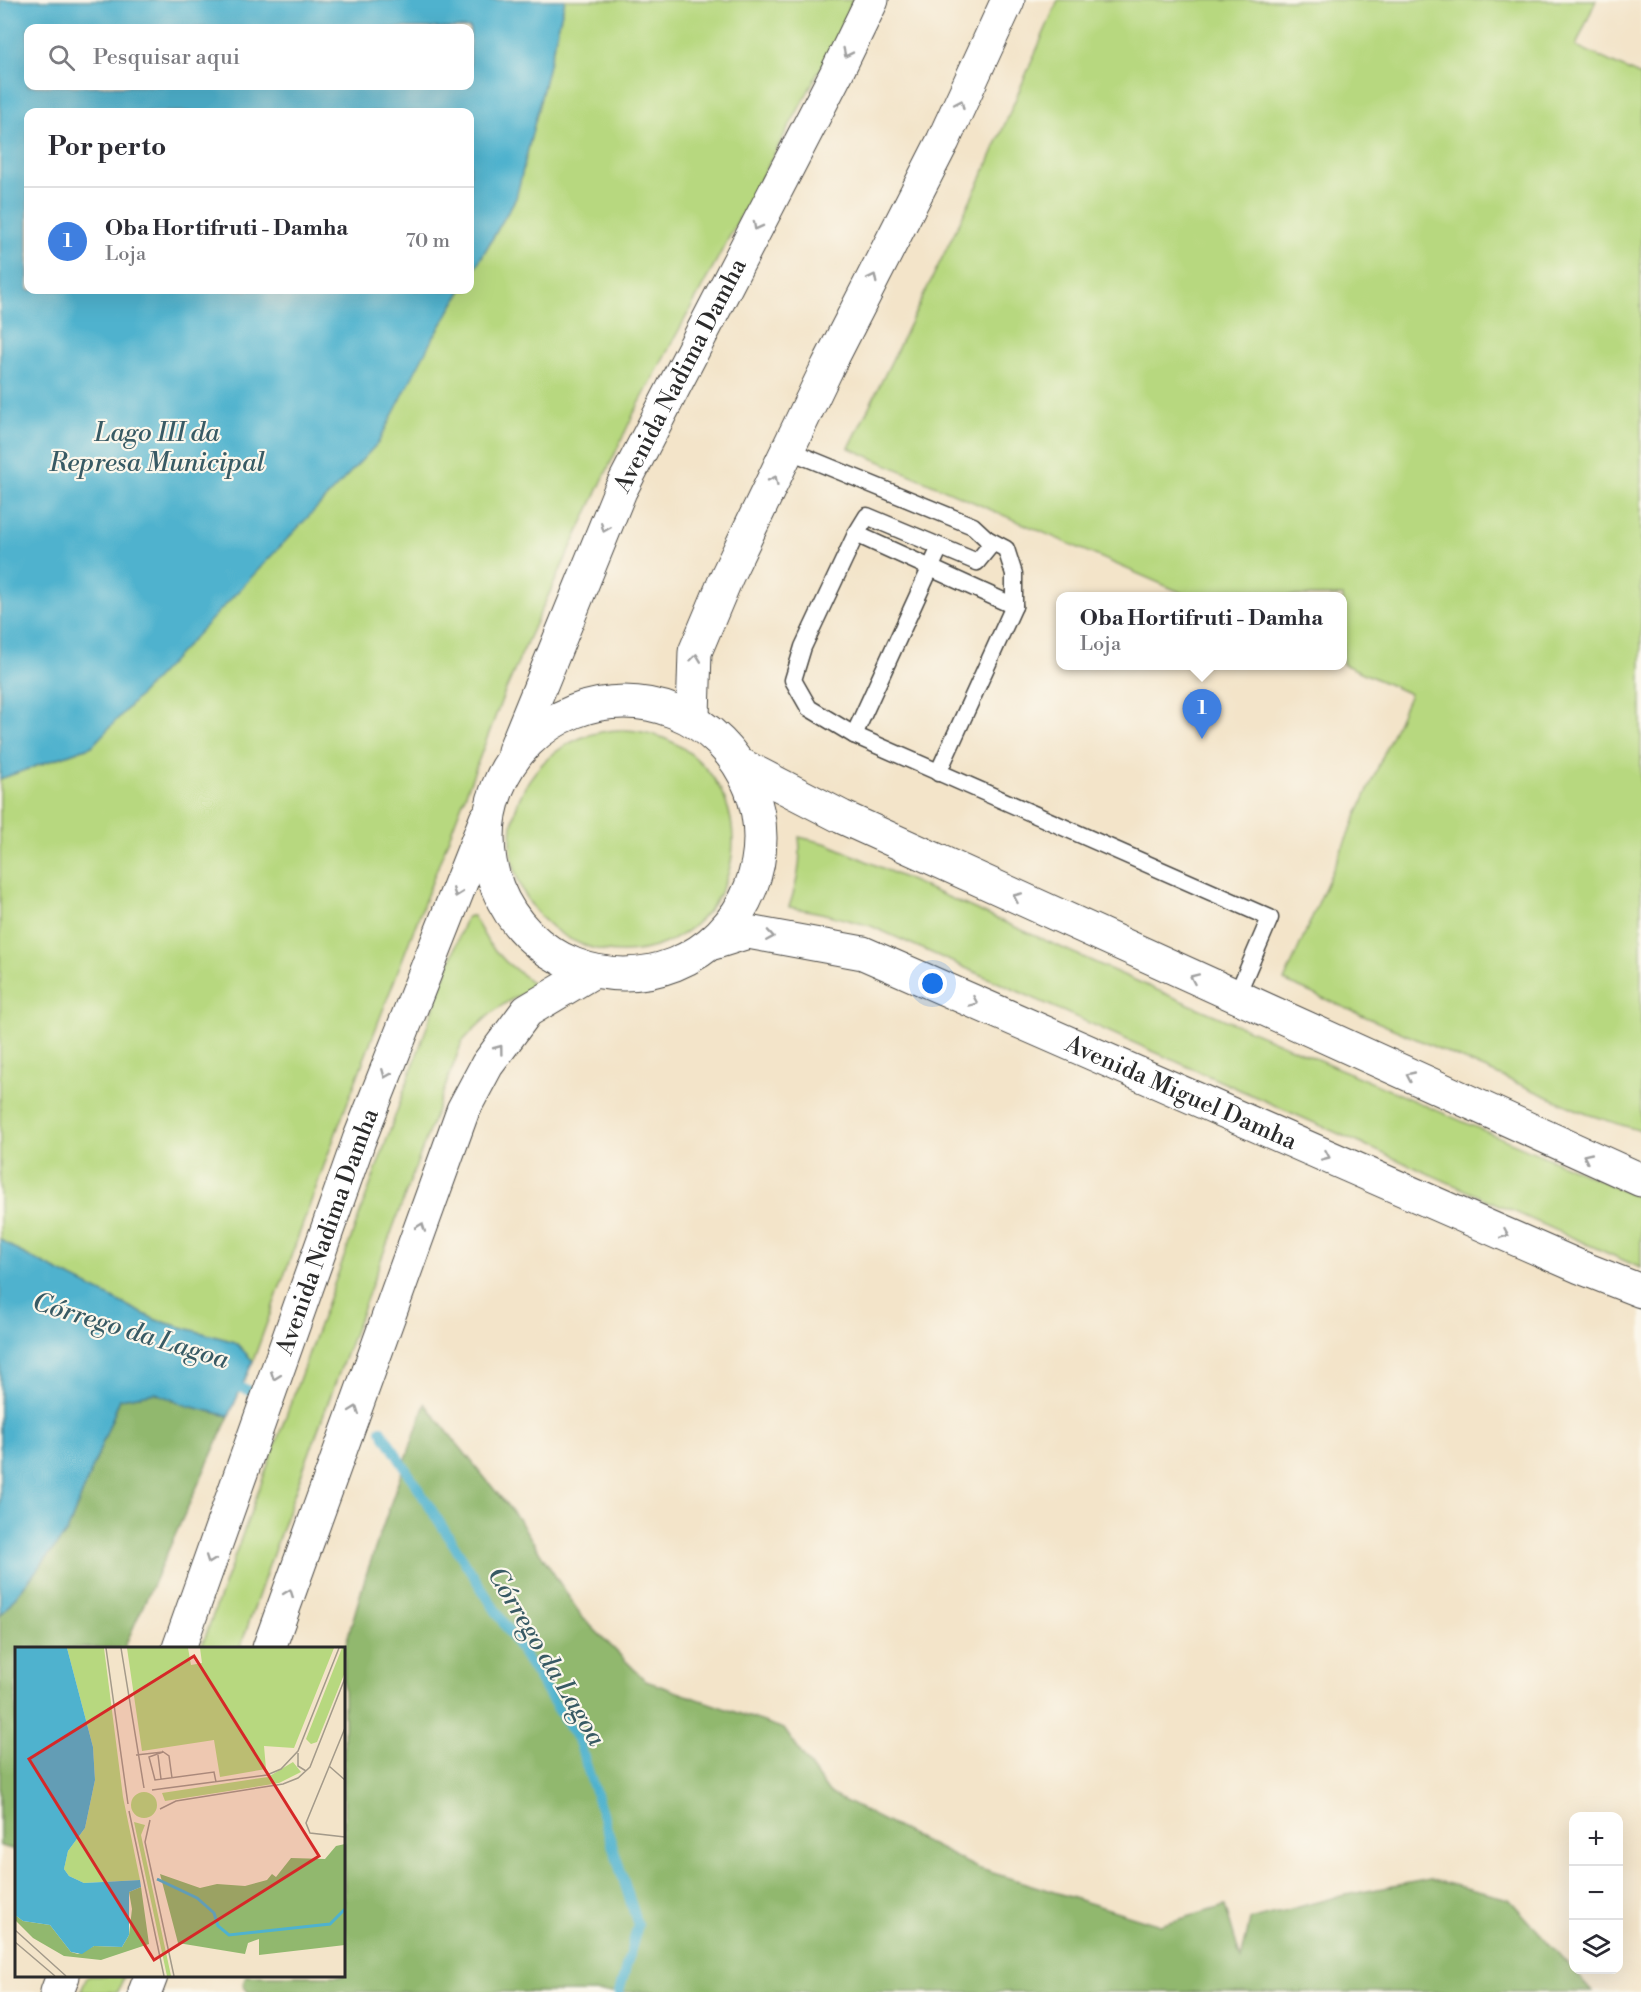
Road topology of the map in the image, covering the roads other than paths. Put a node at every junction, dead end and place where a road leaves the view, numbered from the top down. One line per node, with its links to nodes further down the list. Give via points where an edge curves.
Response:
1 (872, 0): 11 (main road, Avenida Nadima Damha, one-way to 11, via 620,491)
2 (1008, 0): 3 (main road, one-way to 2, via 943,141)
3 (788, 450): 5 (lane, via 972,526); 9 (main road, one-way to 3, via 695,652)
4 (856, 534): 6 (lane, via 867,516); 7 (lane); 10 (lane, via 803,647 793,680 809,708)
5 (987, 539): 6 (lane, via 990,546 977,562); 8 (lane, via 1006,549 1014,574)
6 (940, 546): 7 (lane)
7 (930, 568): 8 (lane); 10 (lane)
8 (1014, 606): 13 (lane)
9 (693, 716): 11 (main road, via 647,701 614,702 557,720 531,737); 12 (main road)
10 (854, 735): 13 (lane)
11 (510, 761): 14 (main road, Avenida Nadima Damha)
12 (743, 766): 15 (main road, via 760,842 755,880 739,914); 17 (main road, one-way to 12, via 842,817)
13 (938, 773): 17 (lane, via 1270,918)
14 (486, 819): 16 (main road, via 486,851 493,882 508,910 528,934 554,953); 20 (main road, Avenida Nadima Damha, one-way to 20, via 359,1140)
15 (713, 943): 16 (main road, via 688,960 657,971); 19 (main road, Avenida Miguel Damha, one-way to 19, via 748,932 862,953)
16 (594, 971): 21 (main road, one-way to 16, via 463,1110 487,1065 527,1011)
17 (1236, 997): 18 (main road, one-way to 17)
18 (1641, 1180)
19 (1641, 1291)
20 (178, 1647)
21 (269, 1647)
22 (63, 1977): 24 (main road)
23 (151, 1977): 25 (main road)
24 (57, 1992)
25 (145, 1992)

